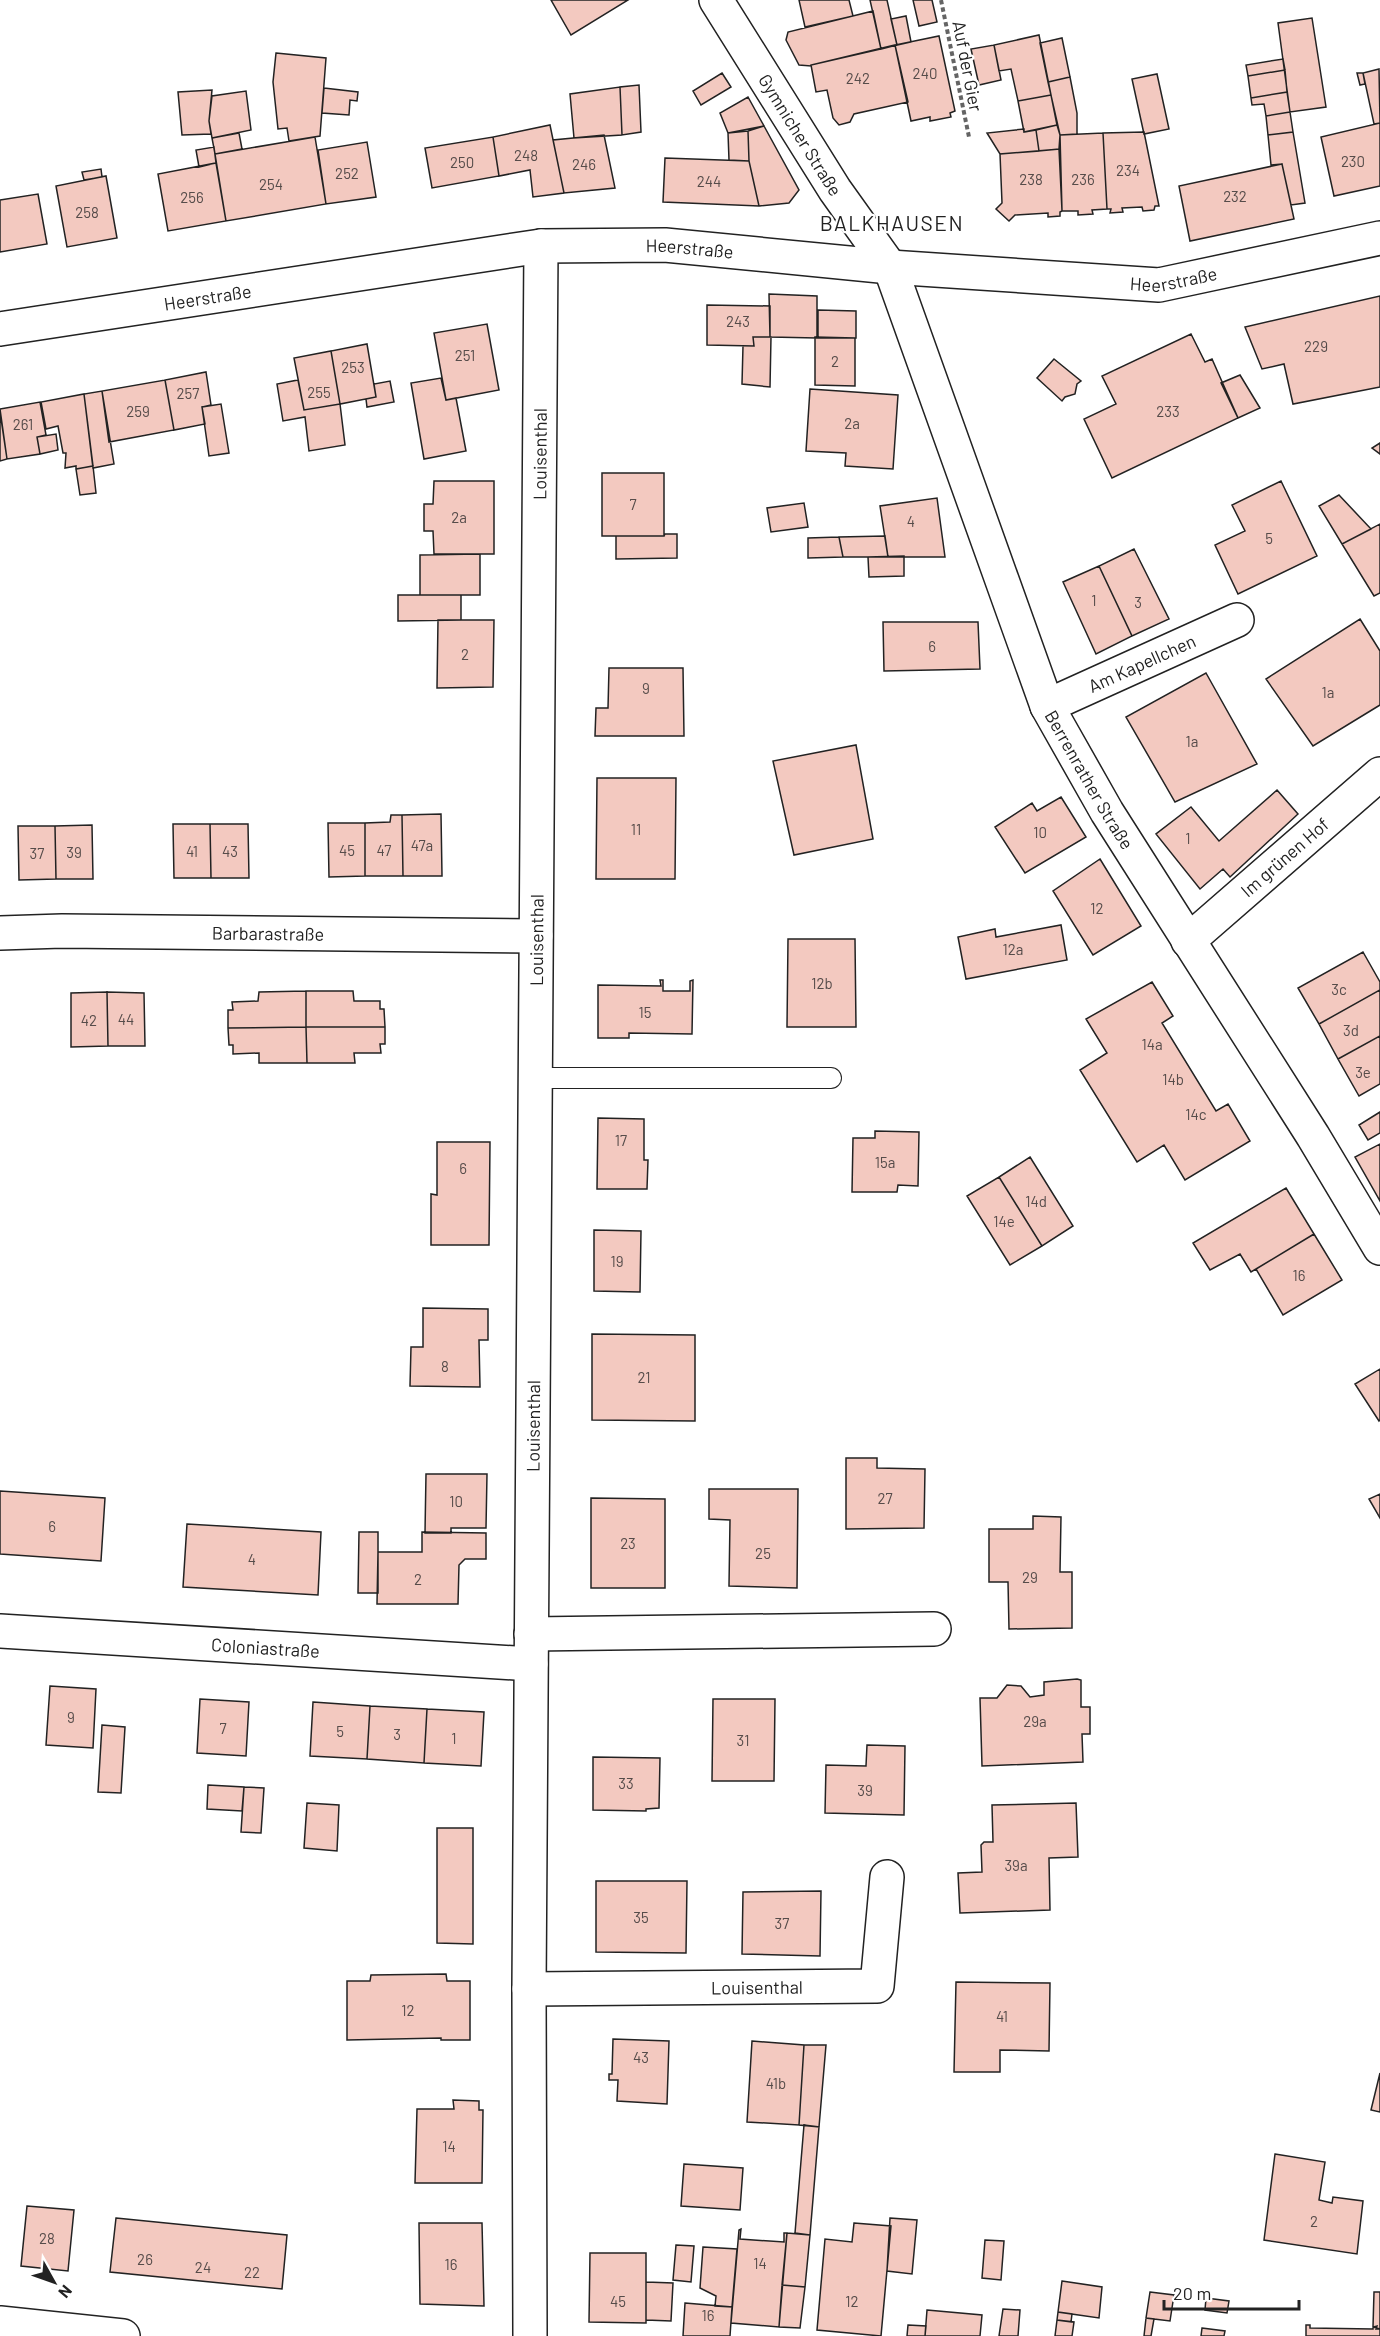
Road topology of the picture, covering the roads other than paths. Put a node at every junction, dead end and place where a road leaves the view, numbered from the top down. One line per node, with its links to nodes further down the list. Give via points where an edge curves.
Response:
1 (716, 0): 4 (street, Gymnicher Straße, via 835,190)
2 (1380, 238): 4 (street, Heerstraße, via 1159,285)
3 (542, 246): 4 (street, Heerstraße, via 665,245); 5 (street, Heerstraße); 10 (street, Louisenthal)
4 (890, 267): 7 (street, Berrenrather Straße)
5 (0, 329)
6 (1237, 620): 7 (street, Am Kapellchen)
7 (1047, 706): 11 (street, Berrenrather Straße, via 1107,812)
8 (1380, 774): 11 (street, Im grünen Hof)
9 (0, 933): 10 (street, Barbarastraße)
10 (536, 936): 12 (street, Louisenthal)
11 (1188, 941): 14 (street, Berrenrather Straße)
12 (535, 1078): 13 (lane); 17 (street, Louisenthal)
13 (831, 1078)
14 (1380, 1248)
15 (934, 1629): 17 (street)
16 (0, 1631): 17 (street, Coloniastraße)
17 (531, 1649): 19 (street, Louisenthal)
18 (887, 1877): 19 (street, Louisenthal, via 877,1986)
19 (529, 1989): 22 (street, Louisenthal)
20 (0, 2323): 21 (street)
21 (123, 2336)
22 (530, 2336)

